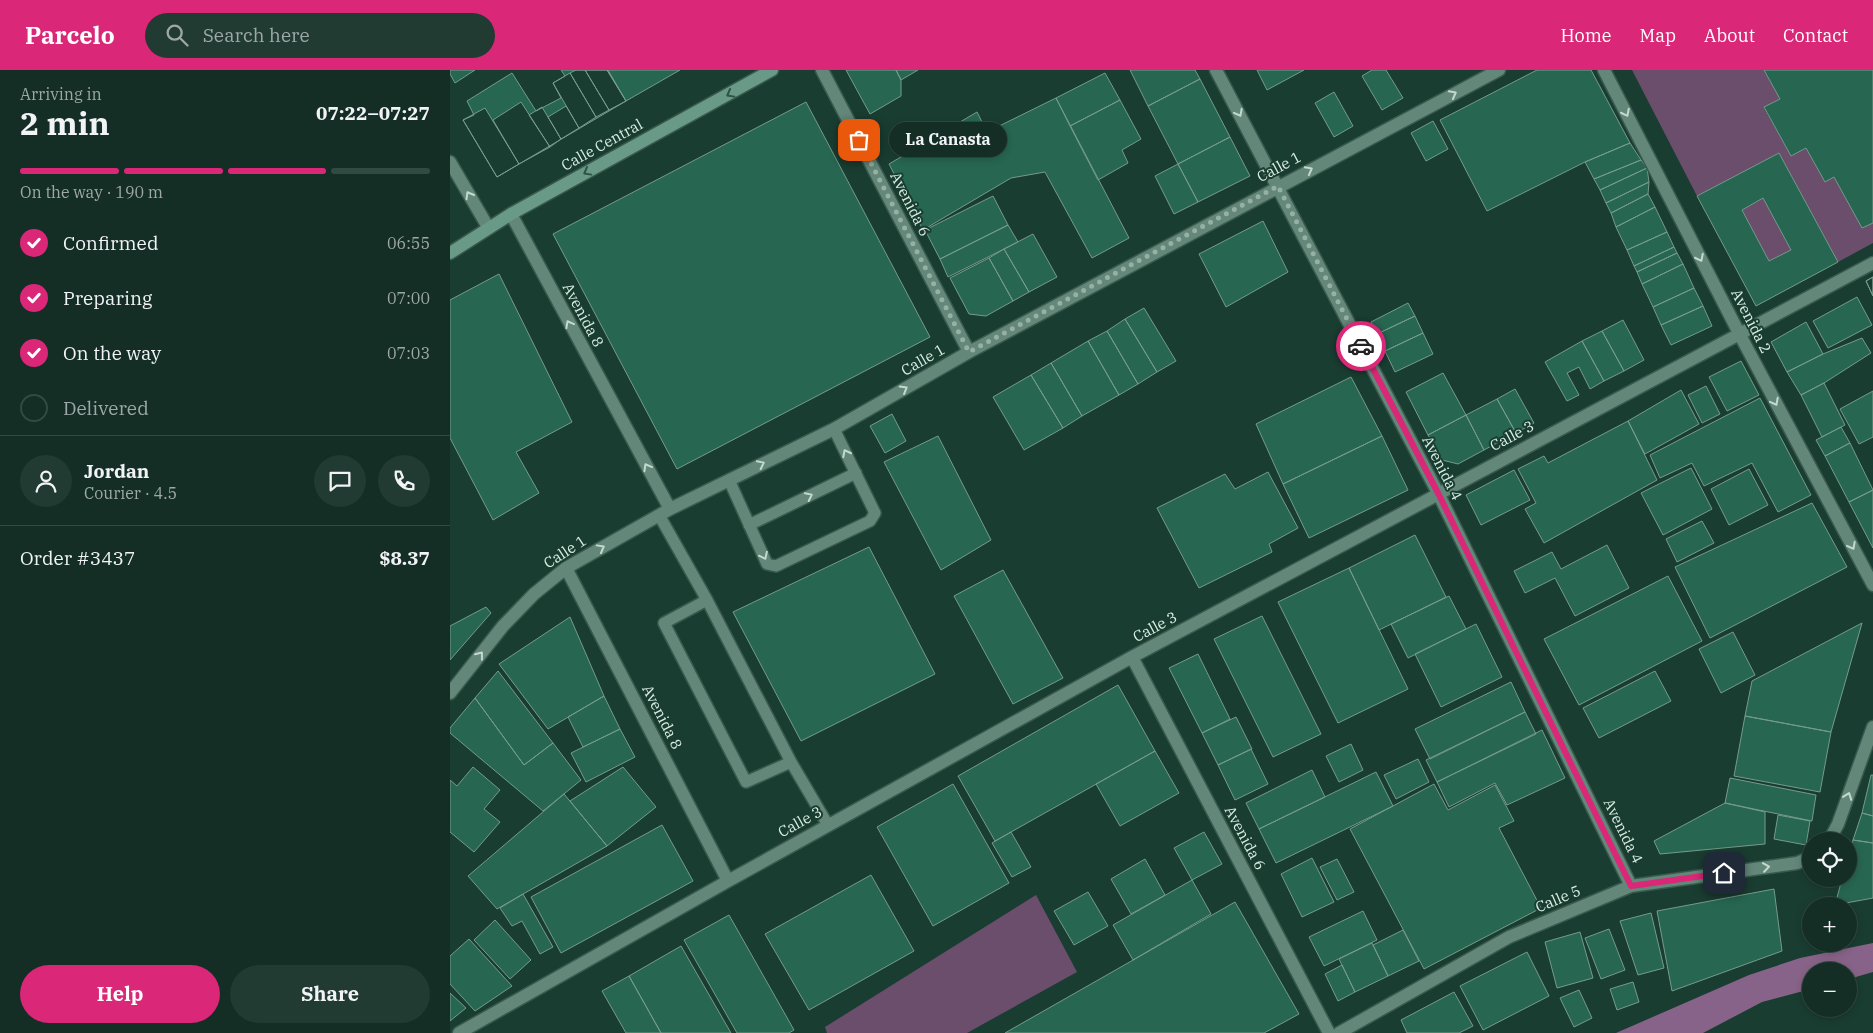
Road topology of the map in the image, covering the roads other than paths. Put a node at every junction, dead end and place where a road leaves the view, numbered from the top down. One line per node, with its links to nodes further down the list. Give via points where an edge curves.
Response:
1 (772, 70): 8 (main road, Calle Central, one-way to 8)
2 (822, 70): 13 (street, Avenida 6)
3 (1216, 70): 7 (street, Avenida 4, one-way to 7)
4 (1499, 70): 7 (street, Calle 1, one-way to 4)
5 (1604, 70): 12 (street, Avenida 2, one-way to 12)
6 (450, 162): 9 (street, one-way to 6)
7 (1278, 186): 13 (street, Calle 1); 17 (street, Avenida 4)
8 (511, 214): 9 (main road, Calle Central); 18 (street, Avenida 8, one-way to 8)
9 (488, 227): 10 (main road, Calle Central)
10 (450, 253)
11 (1873, 263): 12 (street, Calle 3)
12 (1740, 335): 17 (street, Calle 3); 21 (street, Avenida 2, one-way to 21)
13 (969, 352): 14 (street, Calle 1, one-way to 13)
14 (834, 429): 15 (lane, one-way to 14); 16 (street, Calle 1, one-way to 14)
15 (856, 473): 19 (lane, one-way to 15); 19 (lane, one-way to 15, via 767,564 776,566 870,521 875,513)
16 (729, 480): 18 (street, Calle 1); 19 (lane)
17 (1438, 493): 23 (street, Calle 3); 31 (street, Avenida 4)
18 (665, 512): 20 (street, Calle 1, one-way to 18); 22 (lane)
19 (749, 525)
20 (566, 568): 24 (street, Calle 1, one-way to 20, via 503,626 534,594); 30 (street, Avenida 8)
21 (1873, 585)
22 (707, 600): 26 (lane); 26 (lane, via 664,623 746,782)
23 (1132, 657): 27 (street, Calle 3); 33 (street, Avenida 6)
24 (450, 693)
25 (1873, 727): 28 (street, one-way to 25)
26 (792, 762): 27 (lane)
27 (828, 825): 30 (street, Calle 3)
28 (1834, 832)
29 (1802, 861): 31 (street, Calle 5, one-way to 29)
30 (728, 880): 32 (street, Calle 3)
31 (1631, 886): 34 (street, Calle 5, via 1509,937)
32 (459, 1033)
33 (1329, 1033)
34 (1339, 1033)

